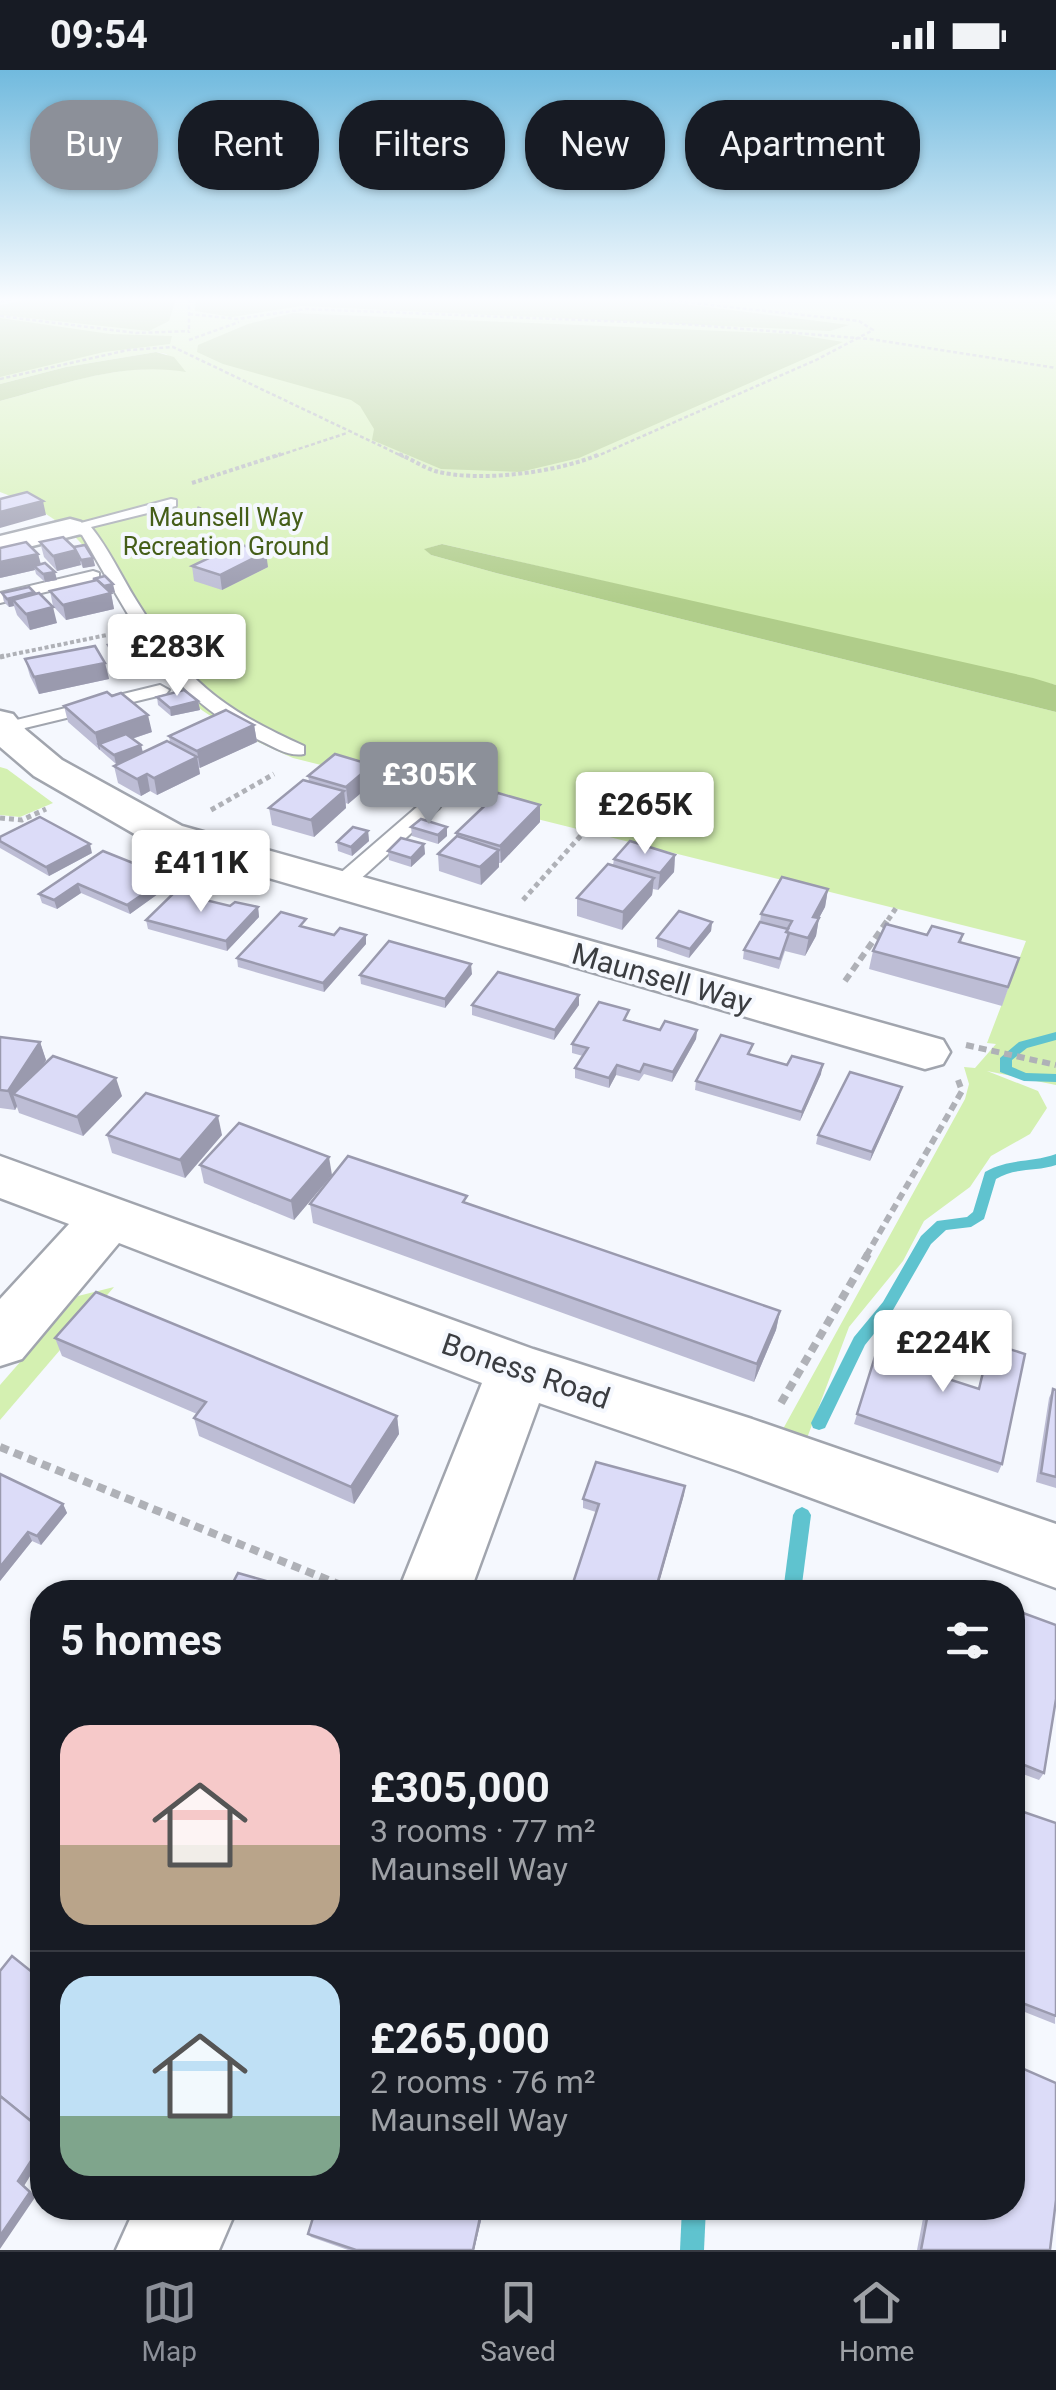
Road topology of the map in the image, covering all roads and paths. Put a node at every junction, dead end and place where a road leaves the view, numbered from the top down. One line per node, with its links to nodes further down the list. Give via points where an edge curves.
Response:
1 (281, 401): 3 (path)
2 (724, 401): 3 (path, via 550,471 436,471)
3 (348, 432): 4 (path)
4 (175, 496): 5 (lane)
5 (75, 526): 6 (street); 9 (lane)
6 (0, 545)
7 (93, 576): 8 (lane)
8 (0, 598)
9 (147, 626): 10 (path); 13 (lane, via 198,695)
10 (0, 657)
11 (160, 690): 12 (lane, Maunsell Way)
12 (4, 732): 16 (street, Maunsell Way, via 82,790)
13 (297, 750): 16 (path, via 298,760)
14 (432, 804): 17 (lane)
15 (585, 831): 19 (path)
16 (167, 836): 17 (street, Maunsell Way)
17 (338, 887): 19 (street, Maunsell Way)
18 (896, 908): 20 (path)
19 (496, 931): 20 (street, Maunsell Way)
20 (836, 1003): 22 (street, Maunsell Way)
21 (995, 1050): 23 (path)
22 (925, 1052): 29 (path, via 954,1069 962,1091)
23 (1056, 1065)
24 (0, 1176): 25 (street, Boness Road)
25 (107, 1219): 26 (street); 27 (street, Boness Road)
26 (0, 1341)
27 (519, 1370): 29 (street, Boness Road); 32 (street)
28 (0, 1447): 31 (path)
29 (758, 1450): 30 (street, Boness Road)
30 (1056, 1556)
31 (328, 1580)
32 (439, 1580)
33 (182, 2220): 34 (street)
34 (165, 2250)

